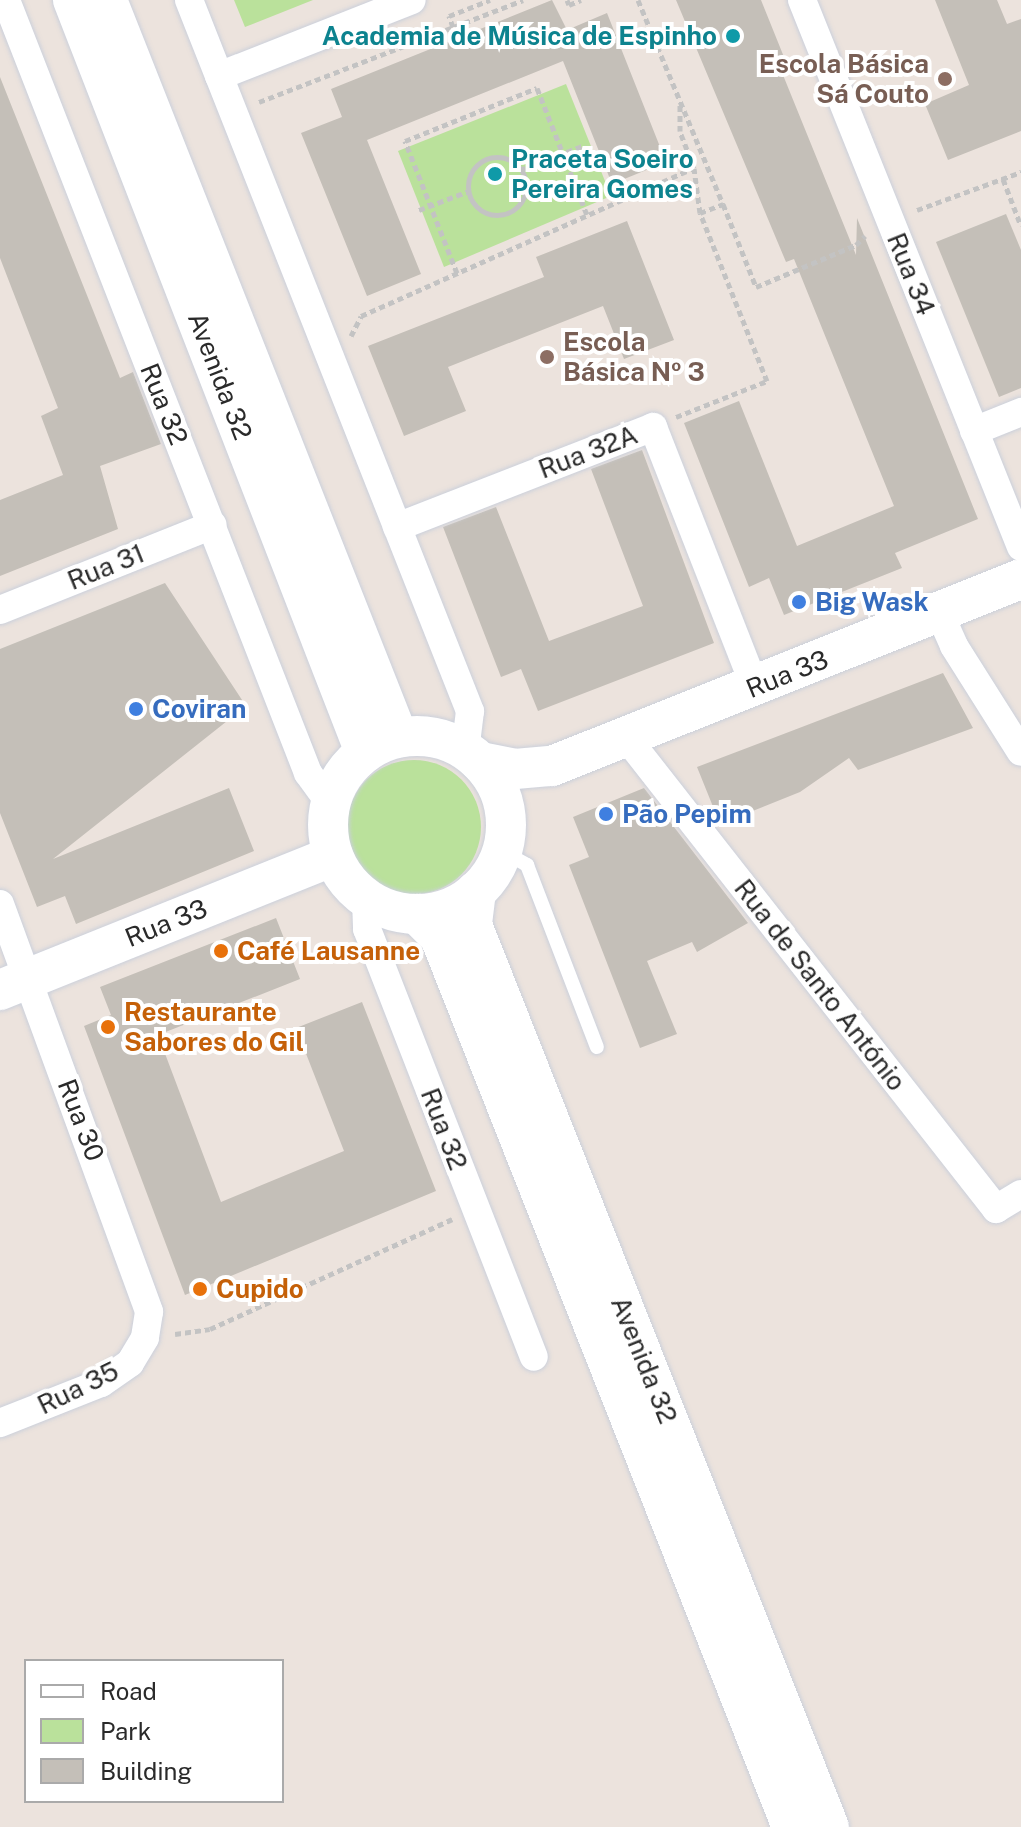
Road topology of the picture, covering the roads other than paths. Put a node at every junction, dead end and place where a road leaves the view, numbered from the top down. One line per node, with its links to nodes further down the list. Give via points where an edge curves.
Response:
1 (6, 0): 10 (street, Rua 32)
2 (73, 0): 18 (main road, Avenida 32)
3 (107, 0): 18 (main road, Avenida 32)
4 (189, 0): 7 (street)
5 (412, 0): 7 (street)
6 (802, 0): 9 (street, Rua 34)
7 (219, 76): 11 (street)
8 (1021, 412): 9 (street)
9 (974, 431): 12 (street, Rua 34)
10 (213, 525): 14 (street, Rua 31); 22 (street, Rua 32, via 308,773)
11 (397, 527): 16 (street, Rua 32A, via 653,427); 20 (street, via 470,711)
12 (1021, 547)
13 (1021, 579): 15 (main road, Rua 33)
14 (0, 610)
15 (939, 612): 16 (main road, Rua 33); 19 (street, via 954,646)
16 (755, 687): 17 (main road, Rua 33)
17 (626, 737): 21 (main road, Rua 33); 31 (street, Rua de Santo António, via 996,1209)
18 (381, 744): 20 (main road, via 421,735); 22 (main road, via 349,766)
19 (1021, 752)
20 (473, 756): 21 (main road, Rua 33, via 515,769); 23 (main road, via 495,782)
21 (552, 766): 23 (main road, Rua 33, via 526,793)
22 (330, 803): 24 (main road, via 327,832)
23 (504, 840): 25 (main road); 30 (lane, via 527,865)
24 (333, 856): 26 (main road); 29 (main road, Rua 33)
25 (476, 891): 28 (main road, via 458,903); 36 (main road, Avenida 32, via 472,925)
26 (366, 899): 28 (main road); 33 (street, Rua 32, via 367,929)
27 (0, 904): 29 (street, Rua 30)
28 (417, 914): 35 (main road, Avenida 32, via 440,937)
29 (14, 985): 32 (street, Rua 30, via 145,1292)
30 (597, 1047)
31 (1021, 1194)
32 (145, 1338): 34 (street, Rua 35, via 130,1363 101,1383)
33 (534, 1357)
34 (0, 1423)
35 (792, 1827)
36 (829, 1827)

